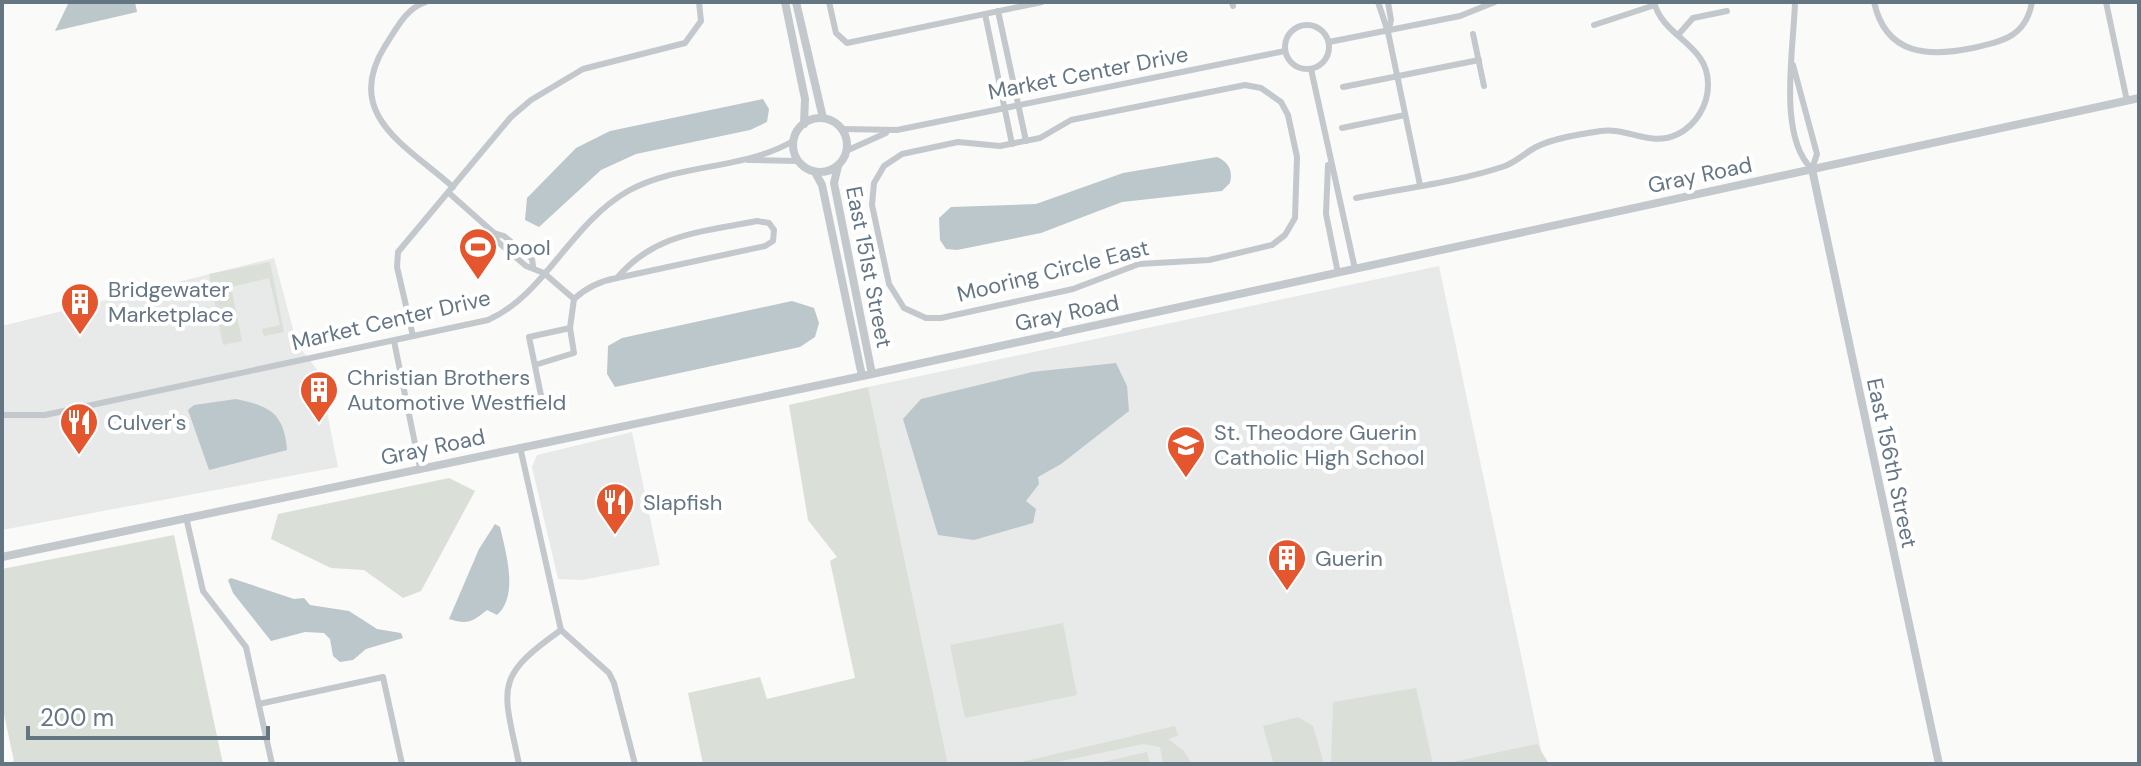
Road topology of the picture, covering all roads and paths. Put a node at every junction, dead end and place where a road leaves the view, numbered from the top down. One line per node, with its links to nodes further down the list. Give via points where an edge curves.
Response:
1 (426, 2): 51 (street, via 415,6 377,60 370,94 385,127)
2 (699, 2): 51 (street, via 701,21 685,43 583,69 553,84 511,117)
3 (785, 2): 36 (street, via 805,99)
4 (796, 2): 35 (street)
5 (829, 2): 17 (street, via 838,37 847,43)
6 (1042, 2): 15 (street)
7 (1378, 2): 19 (street)
8 (1388, 2): 19 (street)
9 (1495, 2): 19 (street, via 1460,16)
10 (1795, 2): 25 (street)
11 (1874, 2): 12 (street, via 1894,38 1908,48 1937,55 2010,38 2028,19)
12 (2032, 2)
13 (2106, 2): 31 (street)
14 (1655, 4): 18 (street); 21 (street, via 1662,22)
15 (998, 11): 17 (street); 32 (street)
16 (1727, 11): 21 (street, via 1693,18)
17 (985, 14): 33 (street)
18 (1594, 25)
19 (1388, 32): 22 (street); 27 (street)
20 (1473, 34): 24 (street)
21 (1678, 35): 50 (street, via 1698,53 1708,84 1702,111 1683,131 1654,140 1599,131 1544,144 1505,166)
22 (1329, 42): 23 (street, via 1320,29 1304,25 1289,34); 26 (street, via 1326,59)
23 (1285, 51): 26 (street, via 1297,67); 32 (street, Market Center Drive)
24 (1479, 60): 27 (street); 28 (street)
25 (1793, 65): 48 (street, via 1817,154); 48 (street, via 1790,95 1796,139 1800,157)
26 (1311, 69): 44 (street)
27 (1398, 76): 29 (street); 34 (street)
28 (1484, 86)
29 (1343, 87)
30 (2139, 98): 31 (street, Gray Road)
31 (2127, 101): 48 (street, Gray Road)
32 (1019, 105): 33 (street, Market Center Drive); 41 (street)
33 (1004, 108): 39 (street, Market Center Drive); 42 (street)
34 (1405, 115): 37 (street); 50 (street)
35 (823, 118): 36 (street); 38 (street)
36 (804, 124): 40 (street)
37 (1342, 128)
38 (842, 129): 39 (street, Market Center Drive); 43 (street)
39 (897, 130): 43 (street, Market Center Drive)
40 (793, 141): 45 (street, Market Center Drive); 46 (street)
41 (1026, 141): 42 (street, Mooring Circle East); 42 (street, Mooring Circle East, via 1071,120 1245,85 1261,88 1281,102 1288,115 1299,176 1295,218 1285,235 1261,249 1209,260 1139,264 1073,289 934,318 909,312 889,284 872,195 878,174 902,154 958,142)
42 (1012, 144)
43 (846, 151): 47 (street)
44 (1329, 158): 53 (street); 55 (street, via 1326,214)
45 (740, 160): 46 (street, Market Center Drive); 54 (street, Market Center Drive, via 629,191 580,227)
46 (798, 161): 49 (street)
47 (838, 166): 49 (street); 62 (street, East 151st Street, via 834,183)
48 (1812, 169): 53 (street, Gray Road); 75 (street, East 156th Street)
49 (815, 172): 62 (street, East 151st Street)
50 (1420, 185): 52 (street)
51 (451, 190): 54 (street); 59 (street, via 397,253)
52 (1356, 198)
53 (1355, 269): 55 (street, Gray Road)
54 (544, 273): 57 (street); 59 (street, Market Center Drive, via 499,315)
55 (1338, 273): 62 (street, Gray Road)
56 (617, 278): 56 (street, via 765,246 773,241 774,230 757,221 671,239 641,253); 57 (street, via 597,283)
57 (574, 299): 58 (street)
58 (570, 328): 61 (street, via 574,353); 61 (street, via 529,337)
59 (413, 336): 60 (street, Market Center Drive)
60 (394, 341): 64 (street, Market Center Drive, via 45,415); 66 (street)
61 (535, 365): 63 (street)
62 (867, 375): 65 (street, Gray Road)
63 (543, 405)
64 (2, 415)
65 (520, 447): 66 (street, Gray Road); 69 (street)
66 (420, 468): 67 (street, Gray Road)
67 (186, 517): 68 (street, Gray Road); 70 (street, via 203,591 243,641)
68 (2, 557)
69 (561, 630): 73 (street, via 522,658 511,676 508,714); 74 (street, via 609,673)
70 (259, 704): 71 (street); 72 (street, via 383,677)
71 (272, 764)
72 (402, 764)
73 (519, 764)
74 (635, 764)
75 (1939, 764)

